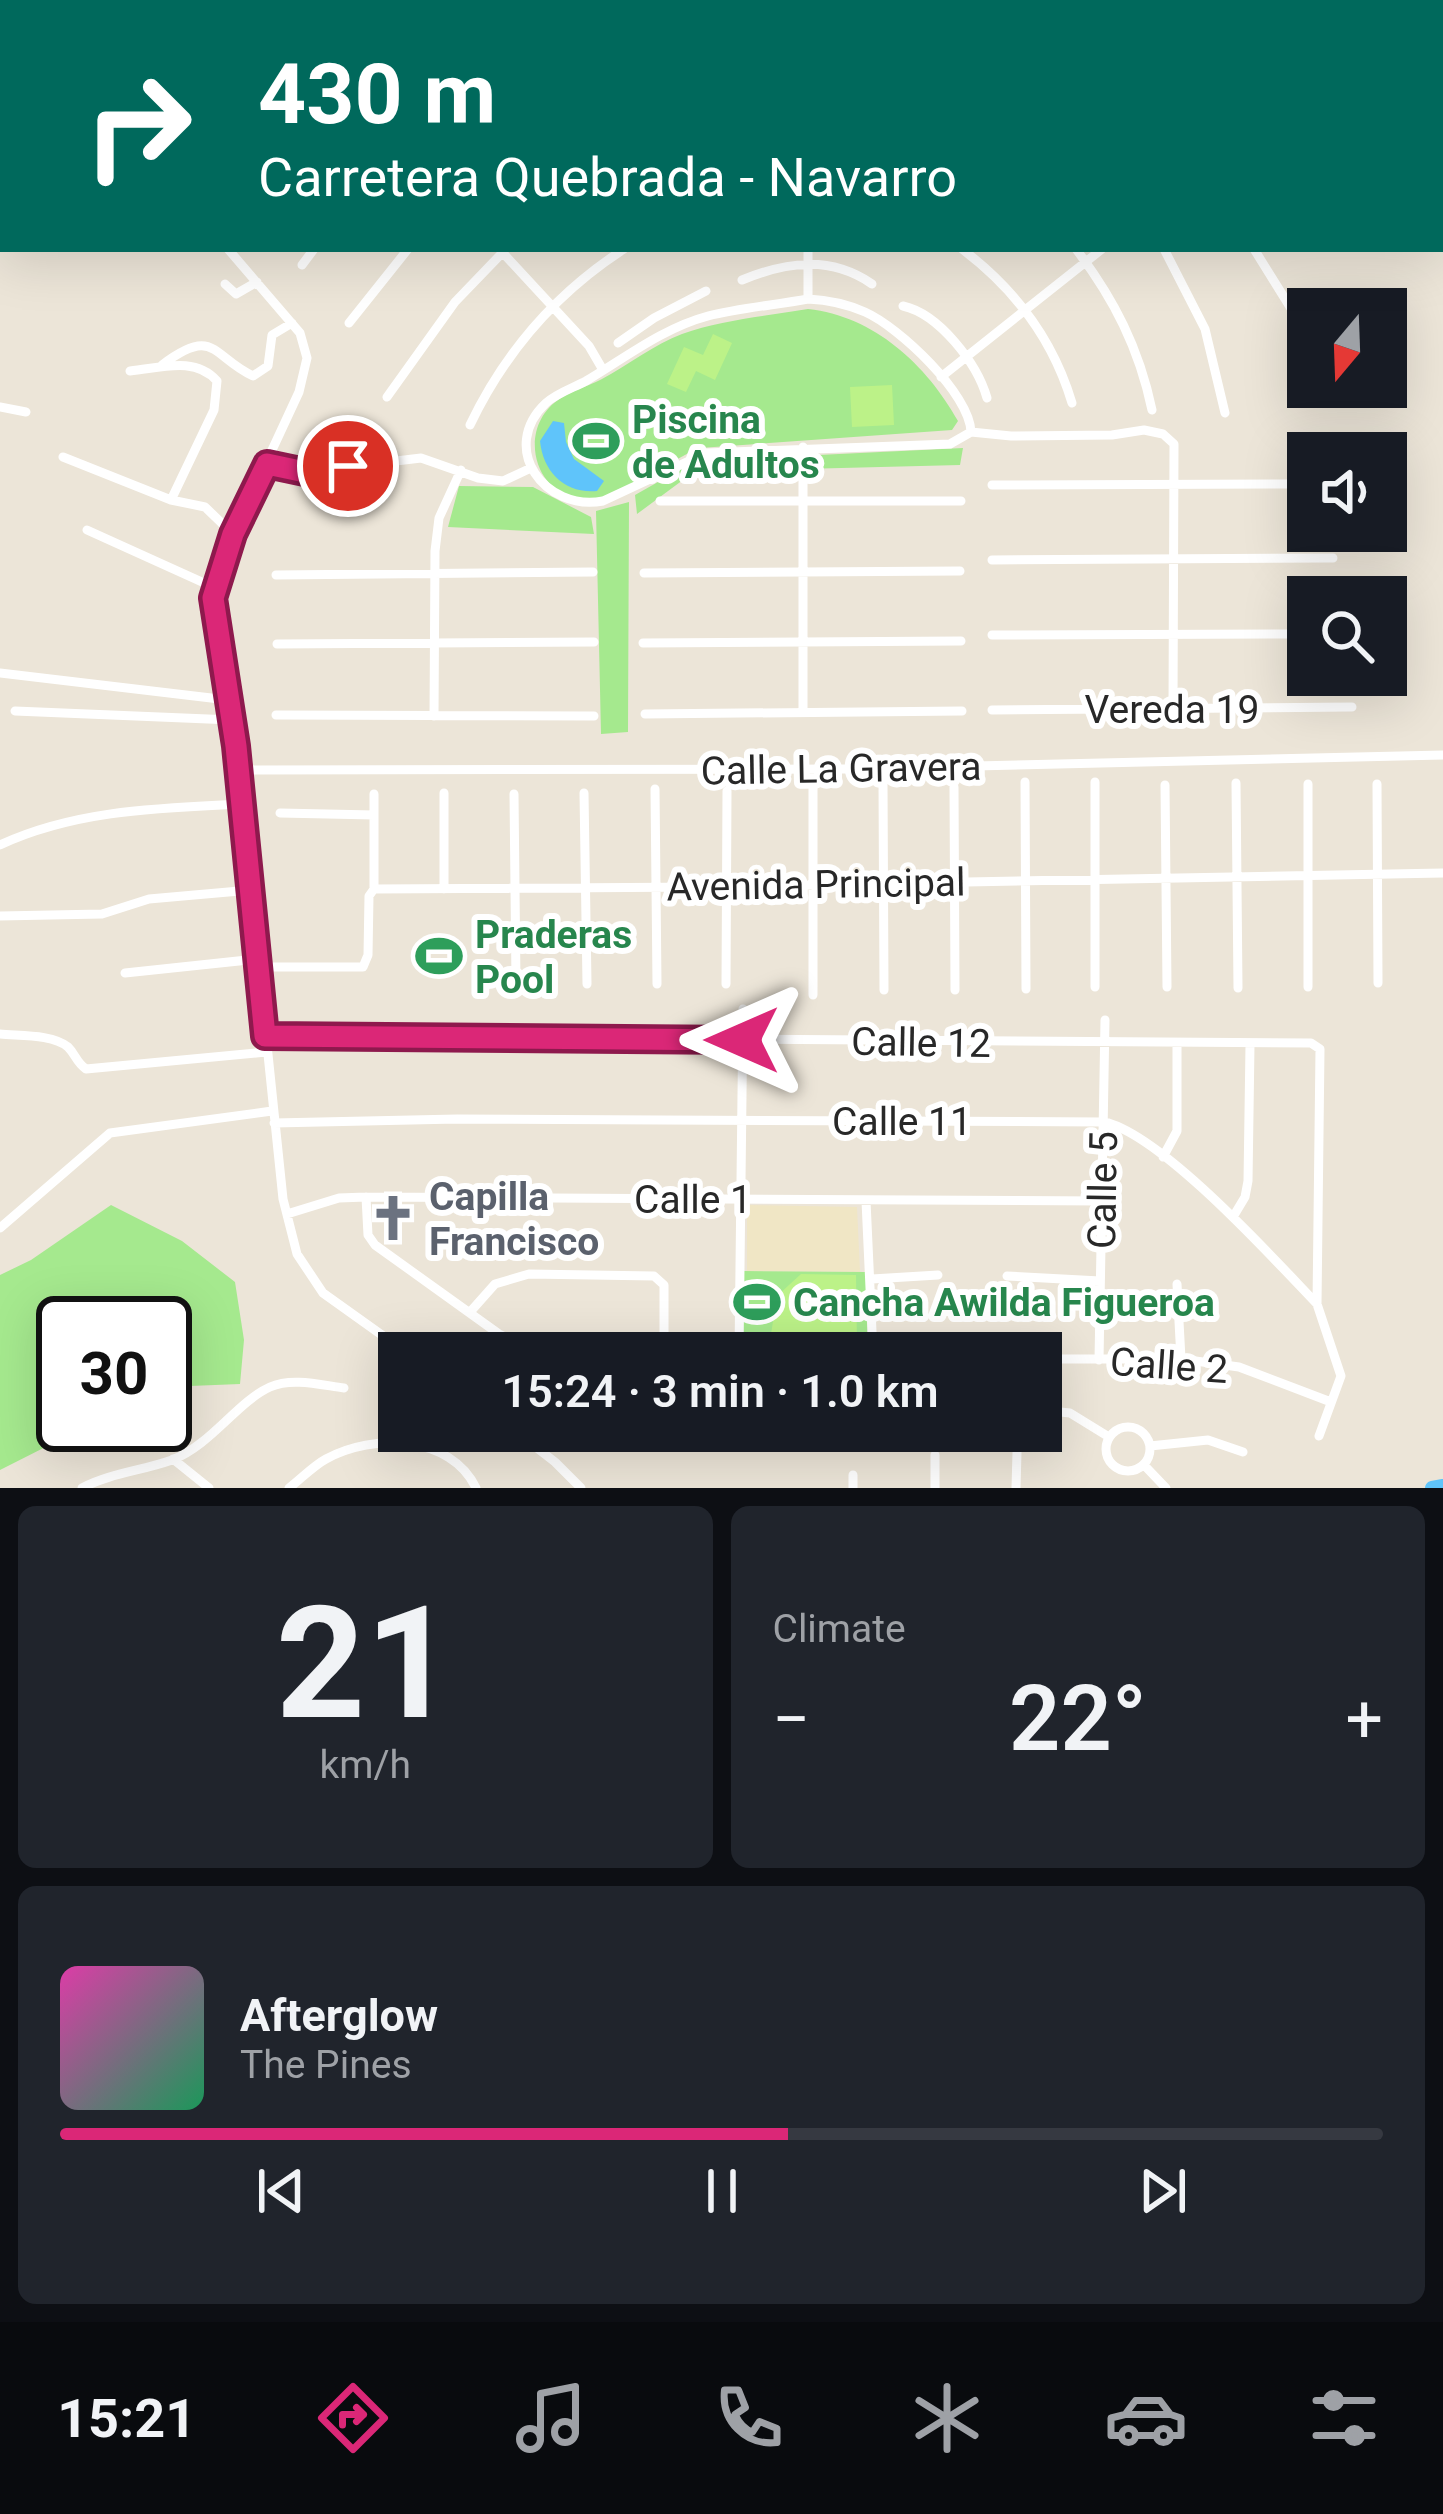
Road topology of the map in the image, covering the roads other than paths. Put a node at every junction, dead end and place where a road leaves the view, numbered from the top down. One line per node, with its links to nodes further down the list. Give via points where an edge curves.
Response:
1 (312, 252): 15 (street)
2 (406, 252): 28 (street)
3 (500, 252): 36 (street)
4 (504, 252): 23 (street)
5 (619, 252): 23 (street)
6 (808, 252): 14 (street)
7 (965, 252): 25 (street)
8 (1078, 252): 13 (street)
9 (1098, 252): 13 (street)
10 (1166, 252): 42 (street, via 1204,329)
11 (1256, 252): 22 (street)
12 (231, 253): 17 (street)
13 (1086, 262): 25 (street); 40 (street, via 1136,347)
14 (808, 263): 16 (street); 19 (street); 21 (street)
15 (302, 265)
16 (742, 280)
17 (257, 282): 18 (street, via 236,294); 27 (street)
18 (225, 284)
19 (872, 284)
20 (706, 291): 26 (street)
21 (808, 299): 29 (street, via 708,316); 35 (street, via 869,314)
22 (1287, 302)
23 (554, 304): 33 (street); 43 (street, via 514,350)
24 (903, 306): 31 (street)
25 (1026, 310): 31 (street); 38 (street)
26 (654, 318): 29 (street); 30 (street)
27 (292, 322): 32 (street, via 272,335 268,366 253,376 212,347 193,347); 47 (street, via 306,346 304,374)
28 (350, 323)
29 (664, 333): 33 (street)
30 (618, 343)
31 (966, 357): 35 (street); 37 (street)
32 (157, 368): 34 (street); 53 (street, via 187,365 218,381 214,410)
33 (603, 370): 48 (street, via 544,404 528,440)
34 (130, 371)
35 (941, 377): 44 (street)
36 (387, 397)
37 (987, 398)
38 (1072, 403)
39 (0, 407): 41 (street)
40 (1152, 410)
41 (26, 412)
42 (1226, 412)
43 (470, 424)
44 (971, 432): 45 (street, via 950,444); 50 (street, via 1163,434 1174,444)
45 (802, 447): 48 (street, via 706,453 588,504 553,494); 55 (street)
46 (63, 457): 53 (street)
47 (267, 464): 49 (street, via 305,472 421,458); 58 (street)
48 (531, 468): 49 (street, via 503,481)
49 (461, 470): 66 (street, via 439,518)
50 (1174, 484): 51 (street); 52 (street); 60 (street)
51 (1287, 484)
52 (992, 485)
53 (171, 500): 58 (street, via 205,507)
54 (660, 501): 55 (street)
55 (803, 501): 56 (street); 65 (street)
56 (961, 501)
57 (87, 530): 68 (street)
58 (233, 534): 68 (street)
59 (1334, 558): 60 (street)
60 (1175, 559): 61 (street); 69 (street)
61 (992, 560)
62 (960, 571): 65 (street)
63 (593, 572): 66 (street)
64 (644, 572): 65 (street)
65 (803, 572): 74 (street)
66 (436, 573): 67 (street); 77 (street)
67 (276, 575)
68 (213, 586): 79 (street)
69 (1173, 634): 70 (street); 71 (street); 81 (street)
70 (1287, 634)
71 (992, 635)
72 (961, 641): 74 (street)
73 (594, 642): 77 (street)
74 (802, 642): 75 (street); 85 (street)
75 (643, 643)
76 (277, 644): 77 (street)
77 (434, 644): 88 (street)
78 (0, 674): 79 (street)
79 (228, 700): 90 (street)
80 (1352, 707): 81 (street, Vereda 19)
81 (1174, 709): 82 (street, Vereda 19)
82 (992, 710)
83 (15, 711): 90 (street)
84 (962, 711): 85 (street)
85 (803, 712): 86 (street)
86 (645, 714)
87 (276, 715): 88 (street)
88 (434, 716): 89 (street)
89 (593, 716)
90 (232, 721): 92 (street)
91 (1443, 755): 92 (street, Calle La Gravera, via 845,770)
92 (238, 770): 108 (street)
93 (883, 782): 120 (street)
94 (1024, 782): 118 (street)
95 (1095, 782): 117 (street)
96 (1237, 783): 114 (street)
97 (813, 784): 121 (street)
98 (1308, 784): 115 (street)
99 (1377, 784): 113 (street)
100 (1165, 785): 116 (street)
101 (954, 788): 119 (street)
102 (656, 789): 125 (street)
103 (727, 790): 122 (street)
104 (444, 793): 127 (street)
105 (374, 794): 110 (street)
106 (514, 794): 123 (street)
107 (584, 794): 124 (street)
108 (241, 804): 111 (street, via 140,809 36,828); 128 (street)
109 (280, 813): 110 (street)
110 (374, 814): 126 (street)
111 (0, 844)
112 (1443, 873): 113 (street, Avenida Principal)
113 (1378, 874): 115 (street, Avenida Principal); 133 (street)
114 (1236, 875): 115 (street, Avenida Principal); 116 (street, Avenida Principal); 140 (street)
115 (1308, 875): 139 (street)
116 (1165, 876): 117 (street, Avenida Principal); 138 (street)
117 (1094, 877): 118 (street, Avenida Principal); 137 (street)
118 (1024, 879): 119 (street, Avenida Principal); 141 (street)
119 (953, 880): 120 (street, Avenida Principal); 143 (street)
120 (882, 883): 121 (street, Avenida Principal); 142 (street)
121 (813, 884): 122 (street, Avenida Principal); 144 (street)
122 (726, 887): 125 (street, Avenida Principal); 136 (street)
123 (514, 888): 124 (street, Avenida Principal); 127 (street, Avenida Principal); 132 (street)
124 (587, 888): 125 (street, Avenida Principal); 134 (street)
125 (657, 888): 135 (street)
126 (374, 889): 127 (street, Avenida Principal); 130 (street, via 363,967)
127 (444, 889)
128 (251, 890): 129 (street, via 149,899 101,914); 130 (street)
129 (0, 916)
130 (258, 963): 131 (street); 148 (street)
131 (124, 974)
132 (516, 983)
133 (1378, 983)
134 (587, 984)
135 (657, 984)
136 (727, 984)
137 (1095, 987)
138 (1167, 987)
139 (1308, 987)
140 (1238, 988)
141 (1026, 989)
142 (884, 990)
143 (955, 990)
144 (813, 995)
145 (743, 1010): 149 (street)
146 (1105, 1020): 150 (street, Calle 5)
147 (0, 1034): 153 (street, via 54,1040 86,1069)
148 (265, 1036): 149 (street, Calle 12); 153 (street)
149 (742, 1040): 150 (street, Calle 12); 155 (street)
150 (1105, 1044): 151 (street, Calle 12); 156 (street, Calle 5)
151 (1177, 1044): 152 (street, Calle 12); 157 (street, via 1177,1131)
152 (1250, 1045): 163 (street, via 1248,1181); 170 (street, Calle 12, via 1320,1049)
153 (266, 1052): 154 (street)
154 (273, 1117): 155 (street, Calle 11); 162 (street); 164 (street, Calle 11, via 110,1133)
155 (742, 1120): 156 (street, Calle 11); 159 (street)
156 (1104, 1122): 157 (street, Calle 11, via 1125,1126); 161 (street, Calle 5)
157 (1163, 1157): 163 (street, Calle 11)
158 (366, 1197): 159 (street, Calle 1); 162 (street, Calle 1); 171 (street, via 375,1245)
159 (742, 1199): 160 (street, Calle 1); 174 (street)
160 (866, 1201): 161 (street, Calle 1); 167 (street)
161 (1102, 1202): 168 (street, Calle 5)
162 (287, 1214): 176 (street, via 297,1254 323,1293)
163 (1233, 1217): 170 (street, Calle 11)
164 (0, 1228)
165 (938, 1275): 167 (street)
166 (1007, 1276): 168 (street)
167 (872, 1279): 175 (street)
168 (1100, 1281): 179 (street, Calle 5)
169 (1177, 1284): 178 (street)
170 (1317, 1304): 181 (street, via 1341,1376)
171 (471, 1311): 172 (street); 173 (street, via 494,1284 529,1274 654,1276 664,1285)
172 (497, 1332)
173 (664, 1332)
174 (737, 1332)
175 (873, 1332)
176 (378, 1333)
177 (1062, 1359): 179 (street, Calle 2)
178 (1181, 1359): 179 (street, Calle 2); 181 (street, Calle 2, via 1239,1367)
179 (1099, 1360)
180 (344, 1388): 190 (street, via 270,1387)
181 (1331, 1402): 183 (street)
182 (1062, 1412): 184 (street)
183 (1319, 1436)
184 (1109, 1437): 185 (street, via 1136,1429); 192 (street, via 1107,1456)
185 (1150, 1446): 188 (street, via 1208,1440); 191 (street)
186 (542, 1452): 198 (street)
187 (1017, 1452): 201 (street)
188 (1243, 1452)
189 (935, 1455): 200 (street)
190 (173, 1459): 194 (street); 195 (street)
191 (1144, 1465): 192 (street); 203 (street)
192 (1128, 1472): 202 (street)
193 (853, 1474): 199 (street)
194 (82, 1488)
195 (209, 1488)
196 (289, 1488): 197 (street, via 327,1458 377,1443 443,1454)
197 (476, 1488)
198 (580, 1488)
199 (853, 1488)
200 (935, 1488)
201 (1016, 1488)
202 (1127, 1488)
203 (1166, 1488)

